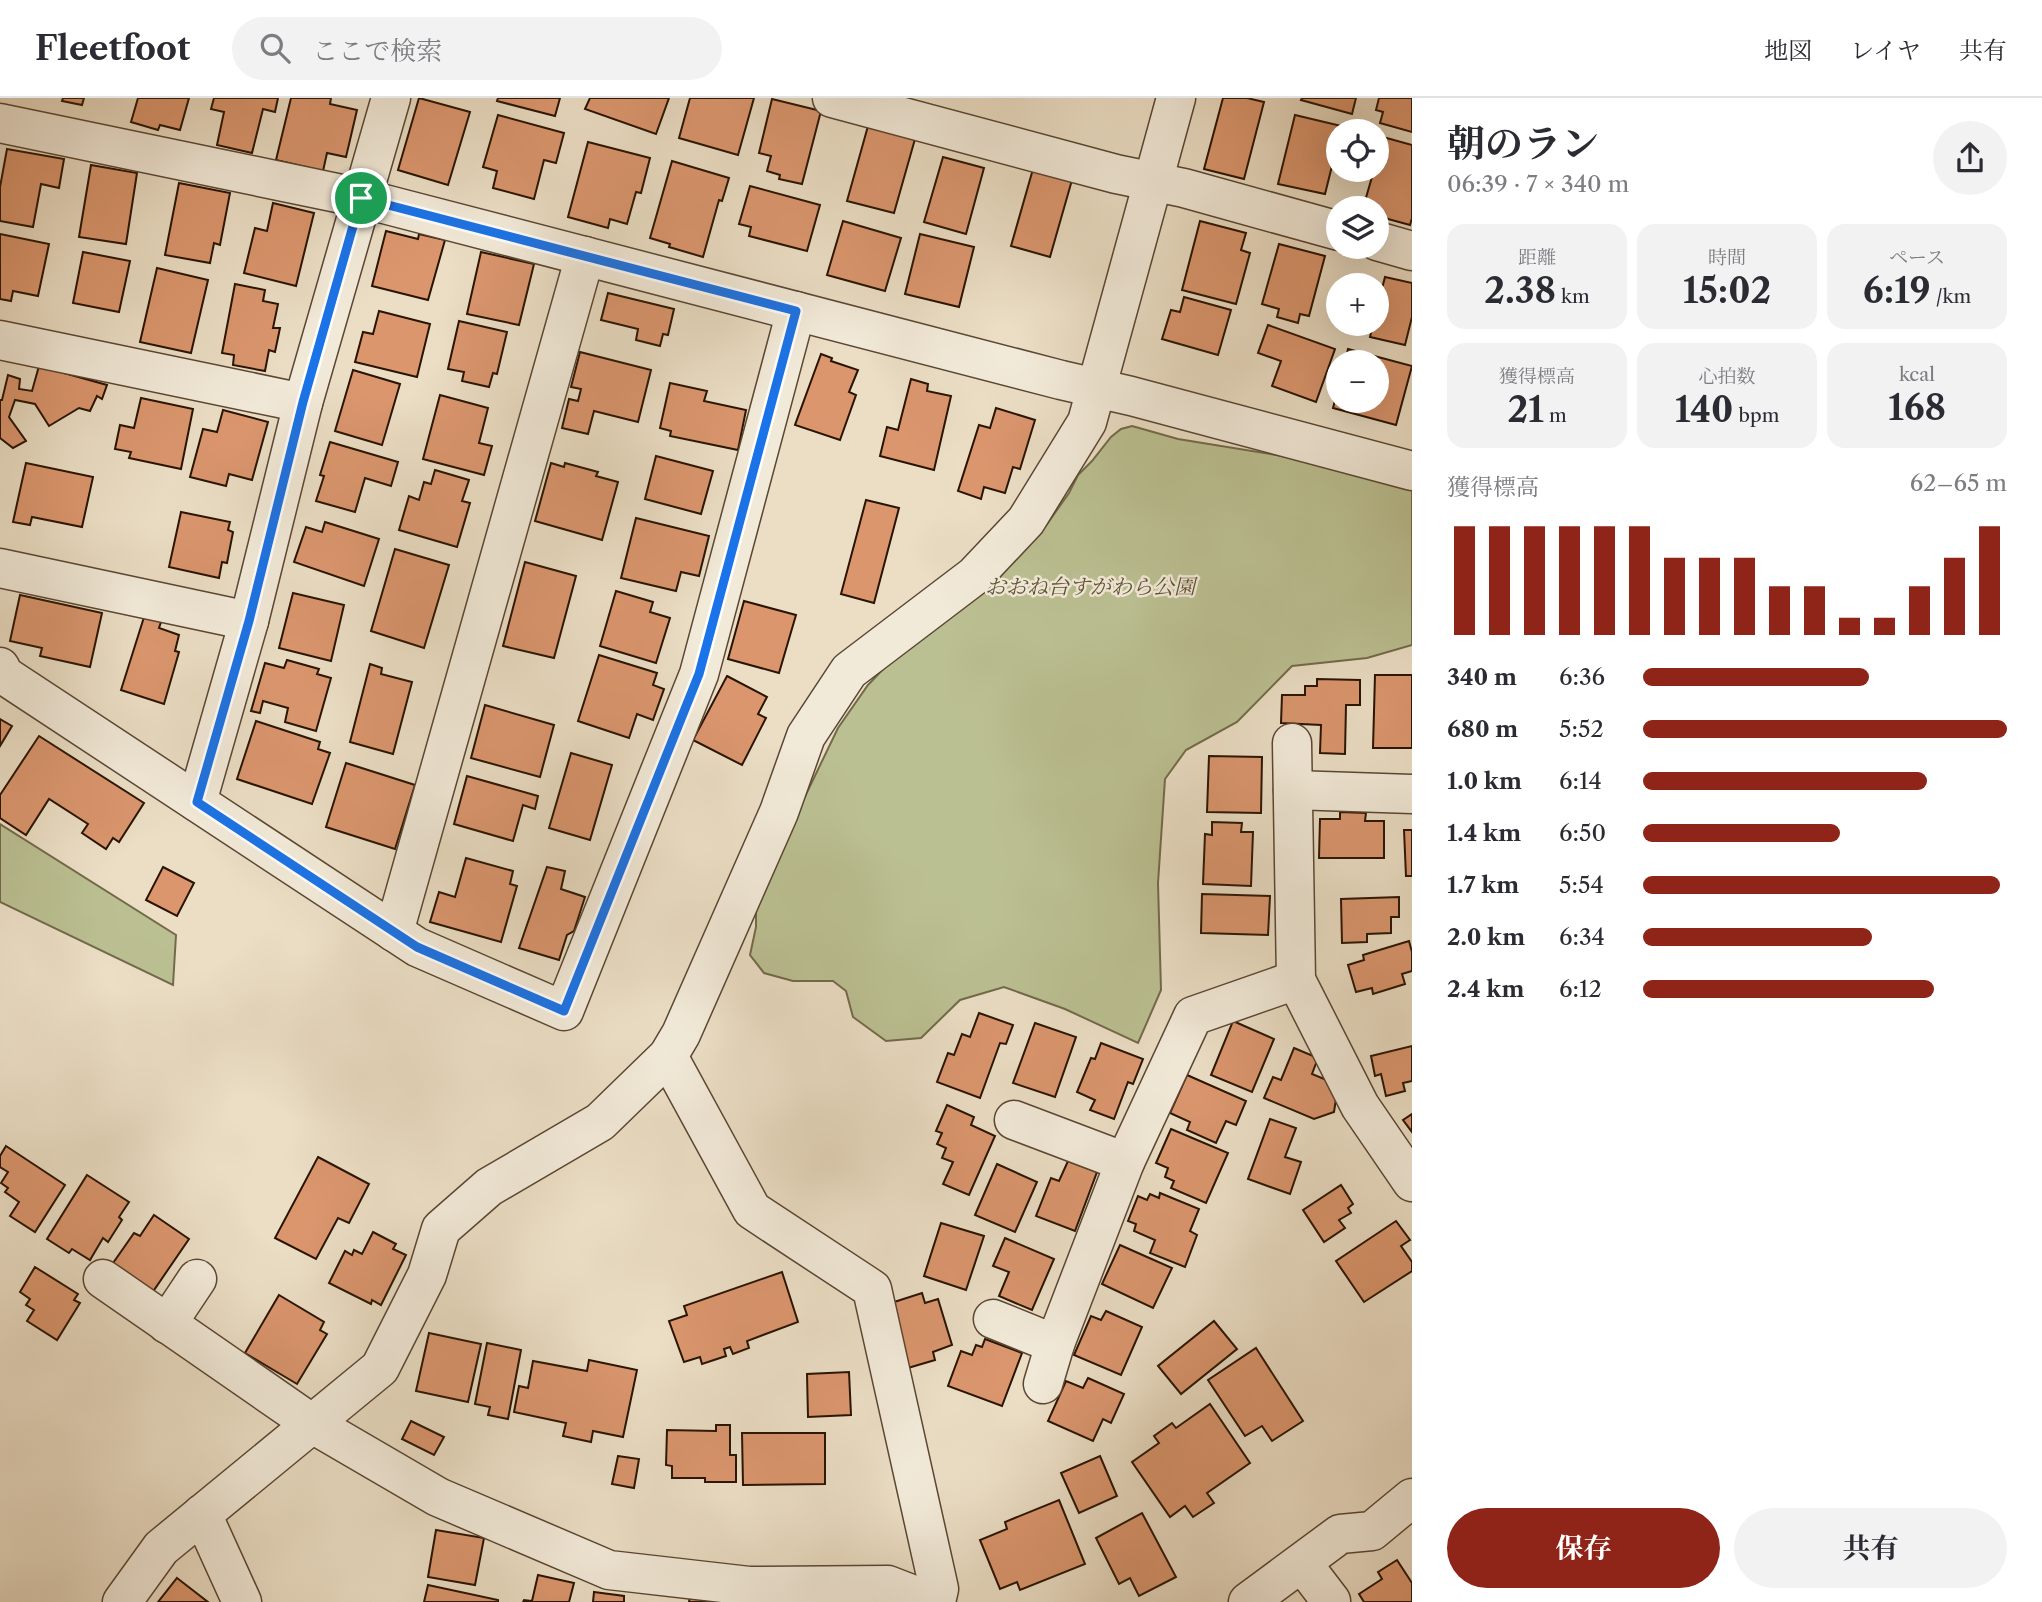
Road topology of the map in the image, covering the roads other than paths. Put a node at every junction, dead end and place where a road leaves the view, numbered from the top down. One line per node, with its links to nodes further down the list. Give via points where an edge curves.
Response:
1 (391, 98): 6 (street)
2 (832, 98): 5 (street)
3 (1176, 98): 5 (street)
4 (0, 123): 6 (street)
5 (1153, 182): 7 (street); 13 (street)
6 (361, 198): 10 (street); 14 (street)
7 (1326, 226)
8 (1389, 244): 9 (street)
9 (1412, 251)
10 (585, 256): 11 (street); 23 (street)
11 (796, 311): 13 (street); 23 (street, via 699,674 564,1011 417,947)
12 (0, 340): 14 (street)
13 (1096, 387): 15 (street); 25 (street, via 1087,422 1026,521 974,576 849,671 806,736 779,812 681,1034)
14 (303, 402): 17 (street)
15 (1412, 471)
16 (0, 568): 17 (street)
17 (249, 621): 22 (street)
18 (0, 667): 22 (street, via 4,675)
19 (1292, 743): 20 (street)
20 (1293, 790): 21 (street); 24 (street)
21 (1412, 794)
22 (197, 802): 23 (street)
23 (394, 932)
24 (1296, 980): 27 (street, via 1193,1016); 28 (street, via 1360,1106)
25 (667, 1056): 35 (street, via 600,1122 489,1187 441,1229 427,1275 380,1368); 42 (street, via 752,1210 872,1289 939,1589)
26 (1014, 1120): 27 (street)
27 (1125, 1162): 33 (street)
28 (1412, 1182)
29 (103, 1279): 32 (street)
30 (197, 1279): 32 (street)
31 (993, 1319): 33 (street)
32 (167, 1324): 35 (street)
33 (1055, 1344): 34 (street)
34 (1043, 1384)
35 (311, 1423): 37 (street); 42 (street, via 438,1497 609,1570 749,1586 888,1585)
36 (1412, 1498): 38 (street, via 1372,1531 1340,1534)
37 (202, 1514): 40 (street, via 162,1548); 41 (street)
38 (1302, 1563): 39 (street); 43 (street)
39 (1331, 1601)
40 (122, 1602)
41 (242, 1602)
42 (934, 1602)
43 (1248, 1602)

